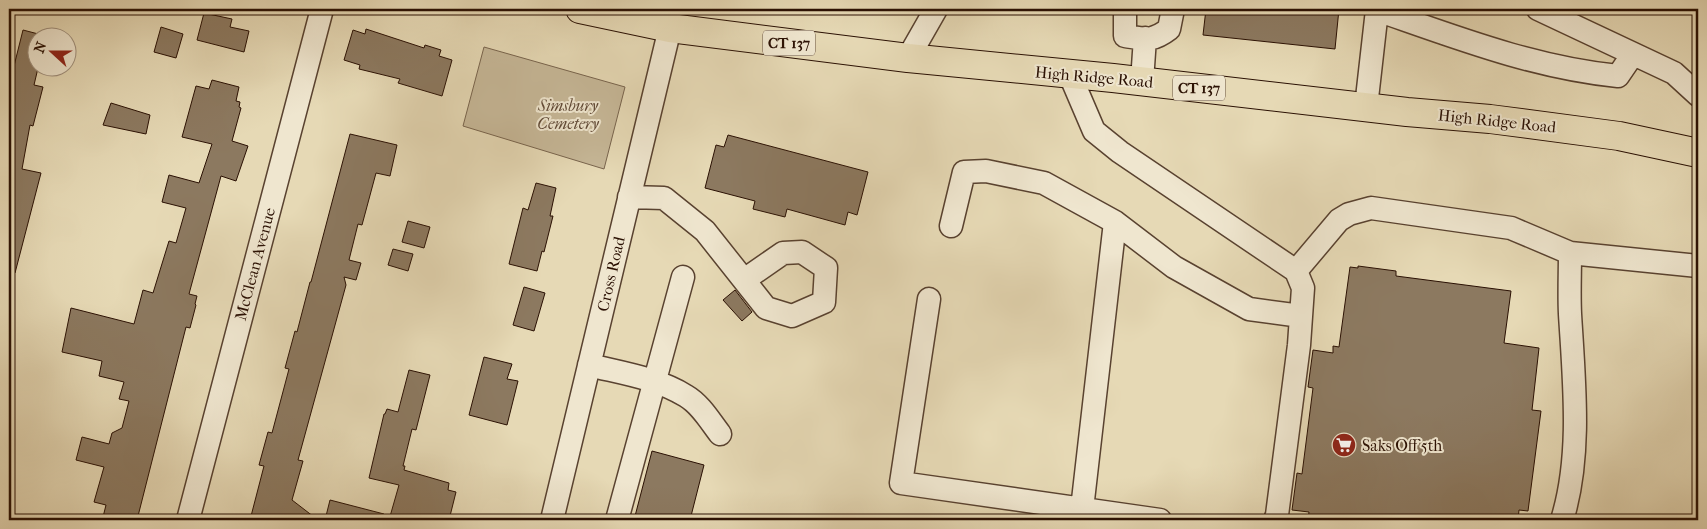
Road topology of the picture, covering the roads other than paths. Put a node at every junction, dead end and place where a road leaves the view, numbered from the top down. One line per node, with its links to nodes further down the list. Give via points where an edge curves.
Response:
1 (322, 9): 31 (street, McClean Avenue)
2 (580, 9): 8 (main road, High Ridge Road / CT 137)
3 (936, 9): 11 (street)
4 (1125, 9): 9 (street, via 1125,36)
5 (1173, 9): 9 (street, via 1169,29 1158,38)
6 (1377, 9): 10 (street, via 1471,42 1593,74 1618,76); 15 (street)
7 (1538, 9): 10 (street)
8 (670, 28): 11 (main road, High Ridge Road / CT 137); 17 (street, Cross Road)
9 (1145, 38): 13 (street)
10 (1633, 54): 14 (street, via 1674,73)
11 (908, 58): 12 (main road, High Ridge Road / CT 137)
12 (1070, 75): 13 (main road, High Ridge Road / CT 137); 22 (street, via 1094,131)
13 (1142, 81): 15 (main road, High Ridge Road / CT 137)
14 (1698, 95)
15 (1366, 107): 16 (main road, High Ridge Road / CT 137, via 1619,136)
16 (1698, 153)
17 (629, 197): 24 (street, via 664,198 705,231); 27 (street, Cross Road)
18 (1116, 222): 19 (street, via 1044,183 986,171 964,172); 26 (street, via 1174,267 1249,309); 30 (street)
19 (951, 226)
20 (1570, 253): 21 (street); 22 (street, via 1511,228 1371,208 1339,220); 36 (street, via 1574,443 1569,498)
21 (1698, 266)
22 (1296, 271): 26 (street, via 1303,288)
23 (682, 276): 28 (street)
24 (744, 280)
25 (929, 298): 30 (street, via 901,482)
26 (1301, 316): 35 (street)
27 (589, 365): 28 (street); 32 (street, Cross Road)
28 (655, 381): 29 (street, via 687,396); 33 (street)
29 (720, 434)
30 (1082, 509): 34 (street)
31 (188, 520)
32 (552, 520)
33 (617, 520)
34 (1160, 520)
35 (1275, 520)
36 (1562, 520)

